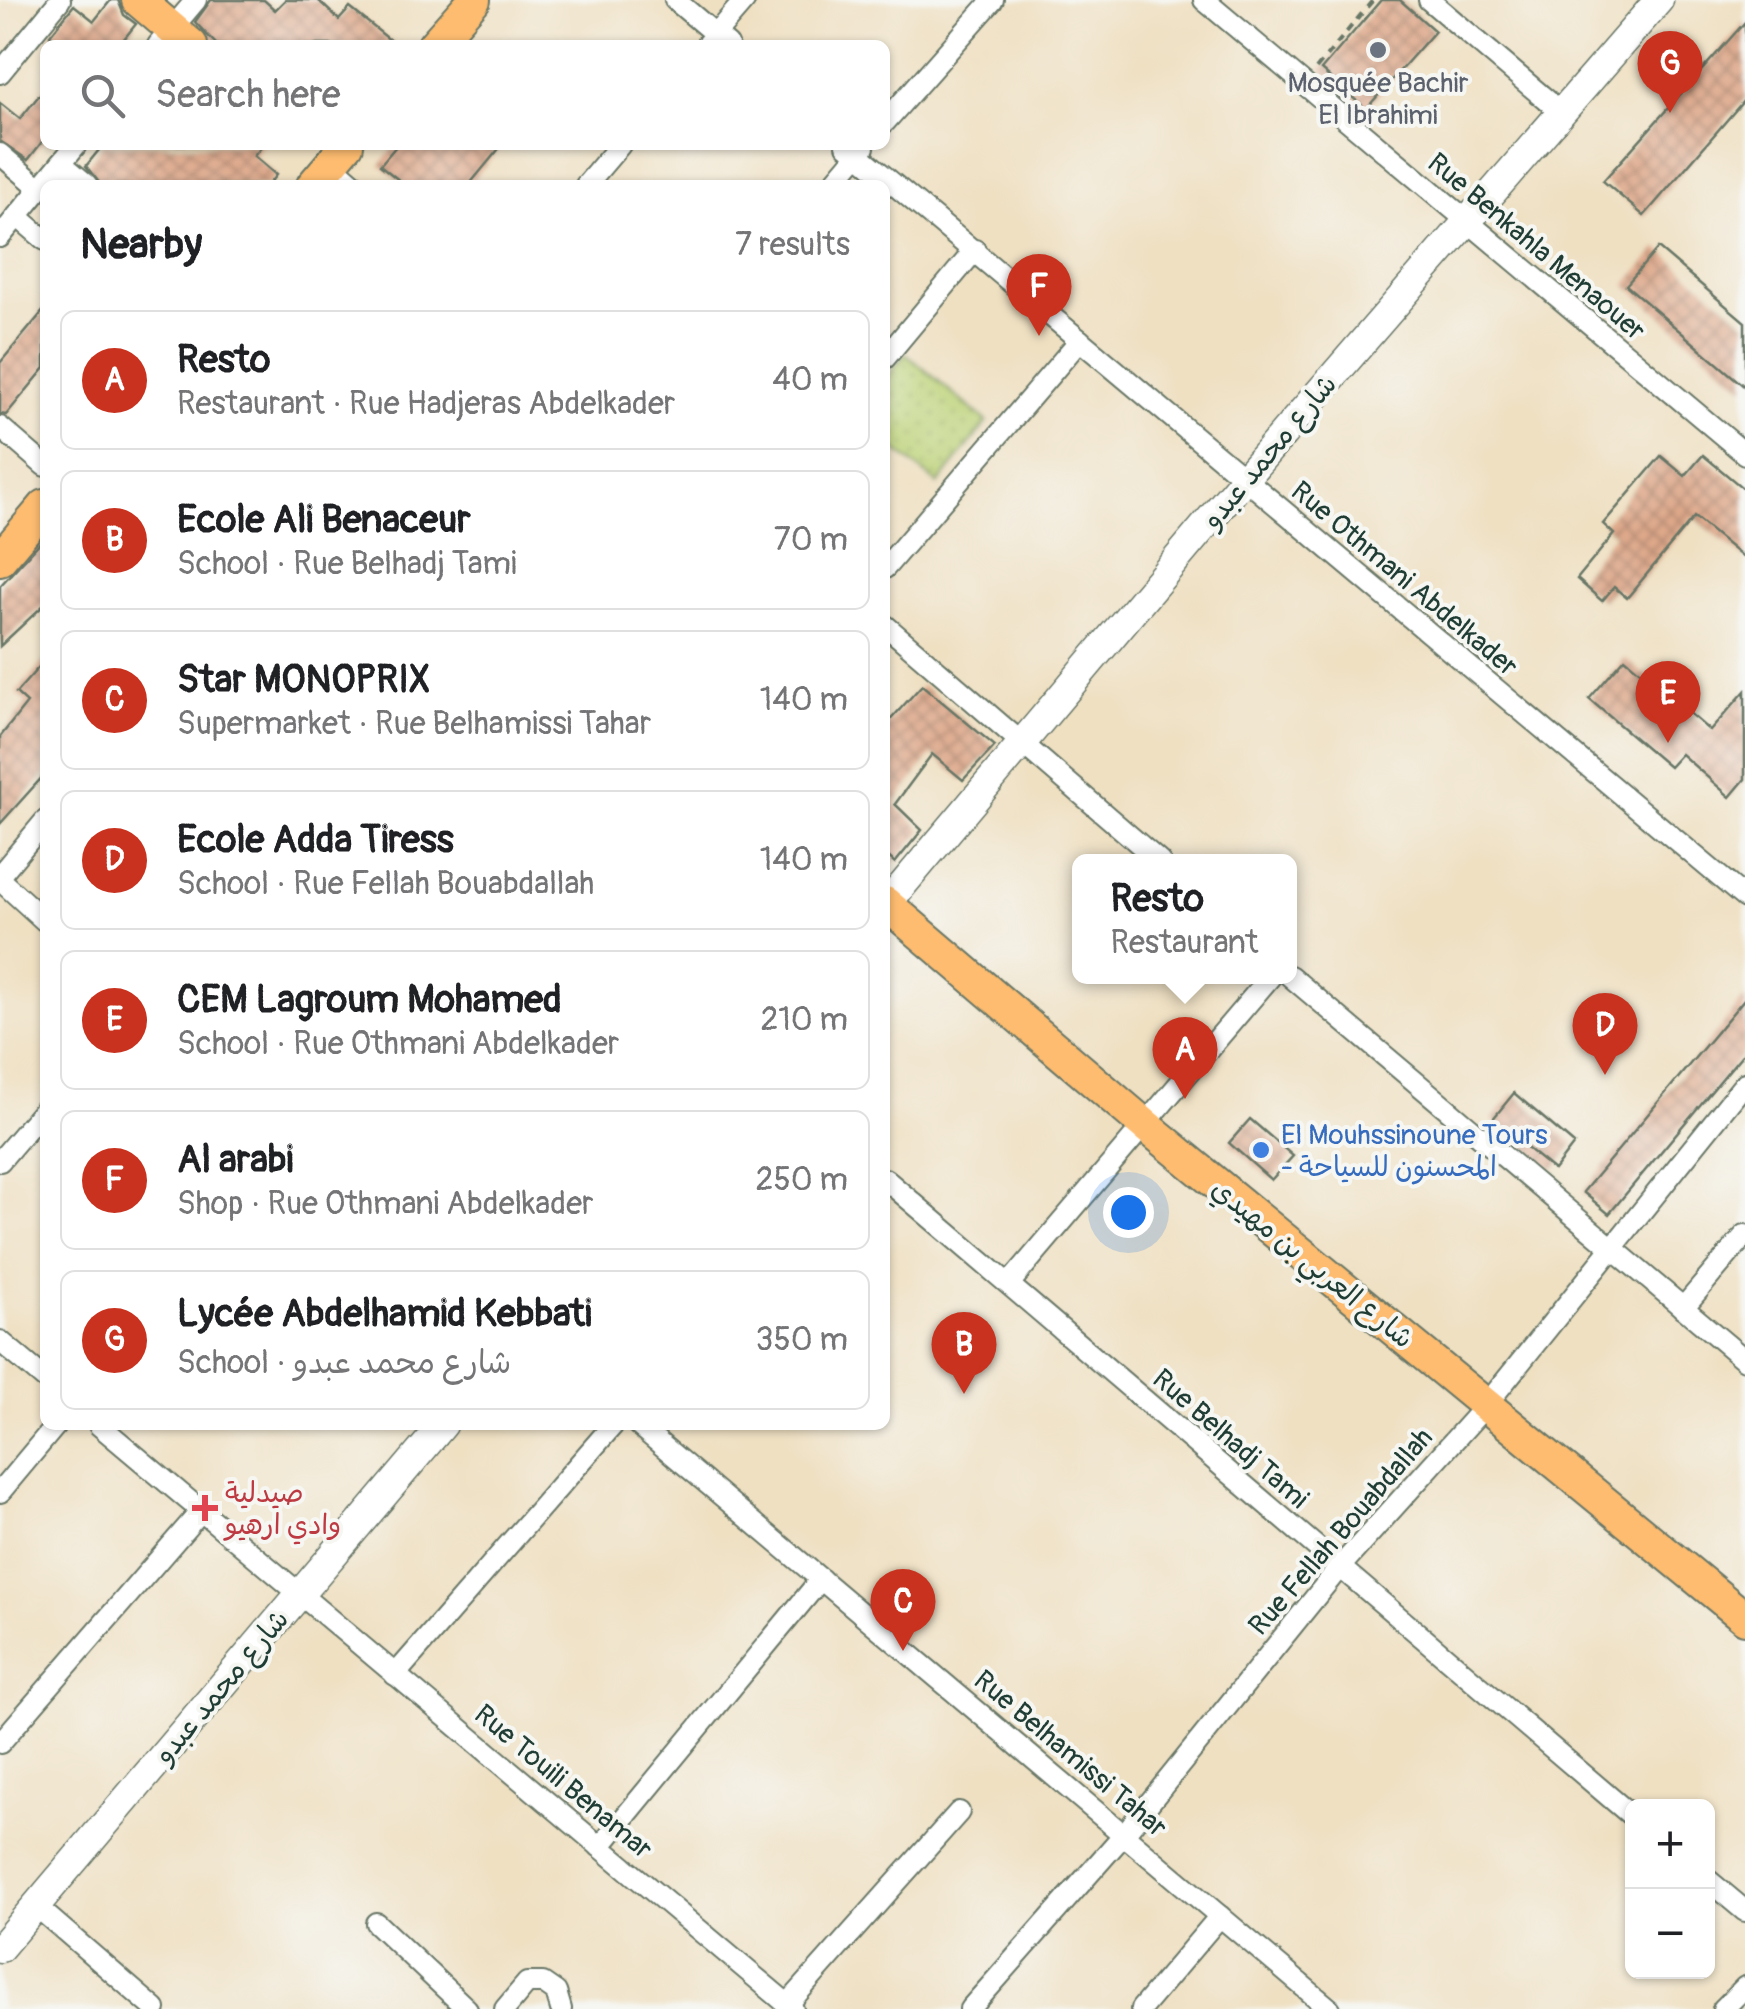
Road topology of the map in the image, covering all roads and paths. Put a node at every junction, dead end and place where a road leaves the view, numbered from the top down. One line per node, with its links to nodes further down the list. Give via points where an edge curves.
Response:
1 (60, 0): 16 (street)
2 (138, 0): 12 (main road)
3 (196, 0): 12 (street)
4 (474, 0): 13 (main road)
5 (675, 0): 14 (street)
6 (745, 0): 15 (street)
7 (992, 0): 19 (street)
8 (1204, 0): 17 (street, Rue Benkahla Menaouer)
9 (1373, 0): 17 (path)
10 (1659, 0): 18 (street, شارع محمد عبدو)
11 (1438, 3): 18 (street)
12 (174, 39)
13 (438, 40)
14 (715, 40)
15 (717, 40)
16 (0, 73)
17 (1303, 84): 32 (street, Rue Benkahla Menaouer)
18 (1562, 114): 32 (street, شارع محمد عبدو)
19 (890, 116)
20 (72, 150): 25 (street)
21 (616, 150): 28 (street)
22 (855, 150): 29 (street)
23 (858, 150): 35 (street, Rue Othmani Abdelkader)
24 (0, 154): 30 (street)
25 (61, 163): 26 (street); 27 (street)
26 (47, 180)
27 (81, 180)
28 (590, 180)
29 (835, 180)
30 (40, 188): 31 (street)
31 (17, 216): 33 (street); 34 (street)
32 (1464, 222): 39 (street, Rue Benkahla Menaouer); 41 (street, شارع محمد عبدو)
33 (0, 236)
34 (40, 236)
35 (974, 250): 36 (street, Rue Othmani Abdelkader); 37 (street)
36 (1080, 340): 41 (street, Rue Othmani Abdelkader); 44 (street)
37 (890, 352)
38 (0, 428): 40 (street)
39 (1745, 454)
40 (40, 462)
41 (1244, 478): 46 (street, شارع محمد عبدو); 50 (street, Rue Othmani Abdelkader)
42 (40, 512): 43 (main road)
43 (0, 558)
44 (890, 562)
45 (890, 630): 46 (street)
46 (1026, 743): 48 (street); 51 (street, شارع محمد عبدو)
47 (40, 827): 49 (street)
48 (1151, 854)
49 (0, 877): 53 (street)
50 (1745, 898)
51 (890, 900)
52 (890, 908): 58 (main road, شارع العربي بن مهيدي)
53 (40, 916)
54 (1297, 982): 62 (street)
55 (1264, 984): 58 (street)
56 (1745, 1082): 62 (street, Rue Fellah Bouabdallah)
57 (40, 1114): 59 (street)
58 (1144, 1126): 63 (street); 68 (main road, شارع العربي بن مهيدي)
59 (0, 1161)
60 (890, 1183): 63 (street, Rue Belhadj Tami)
61 (1745, 1235): 64 (street)
62 (1610, 1245): 64 (street); 68 (street, Rue Fellah Bouabdallah)
63 (1009, 1284): 76 (street, Rue Belhadj Tami)
64 (1683, 1308): 66 (street)
65 (0, 1342): 67 (street)
66 (1745, 1360)
67 (40, 1376)
68 (1486, 1405): 76 (street, Rue Fellah Bouabdallah); 79 (main road, شارع العربي بن مهيدي)
69 (52, 1430): 74 (street)
70 (105, 1430): 75 (street, Rue Touili Benamar)
71 (439, 1430): 78 (street, شارع محمد عبدو)
72 (609, 1430): 80 (street)
73 (644, 1430): 77 (street, Rue Belhamissi Tahar)
74 (0, 1492)
75 (201, 1512): 78 (street, Rue Touili Benamar); 81 (street)
76 (1339, 1568): 82 (street, Rue Belhadj Tami); 84 (street, Rue Fellah Bouabdallah)
77 (821, 1579): 84 (street, Rue Belhamissi Tahar); 85 (street)
78 (299, 1594): 80 (street, Rue Touili Benamar); 87 (street, شارع محمد عبدو)
79 (1745, 1618)
80 (396, 1675): 85 (street, Rue Touili Benamar)
81 (0, 1743)
82 (1625, 1810)
83 (958, 1812): 94 (street)
84 (1125, 1833): 89 (street, Rue Belhamissi Tahar); 99 (street, Rue Fellah Bouabdallah)
85 (600, 1847): 94 (street, Rue Touili Benamar)
86 (1715, 1886): 88 (street)
87 (36, 1906): 91 (street, شارع محمد عبدو); 95 (street)
88 (1745, 1911)
89 (1220, 1916): 93 (street, Rue Belhamissi Tahar); 100 (street)
90 (376, 1923): 96 (street)
91 (0, 1948)
92 (1745, 1987): 101 (street)
93 (1321, 2006)
94 (790, 2007)
95 (156, 2009)
96 (467, 2009)
97 (505, 2009): 98 (street, via 527,1984 556,1992)
98 (561, 2009)
99 (970, 2009)
100 (1140, 2009)
101 (1723, 2009)

